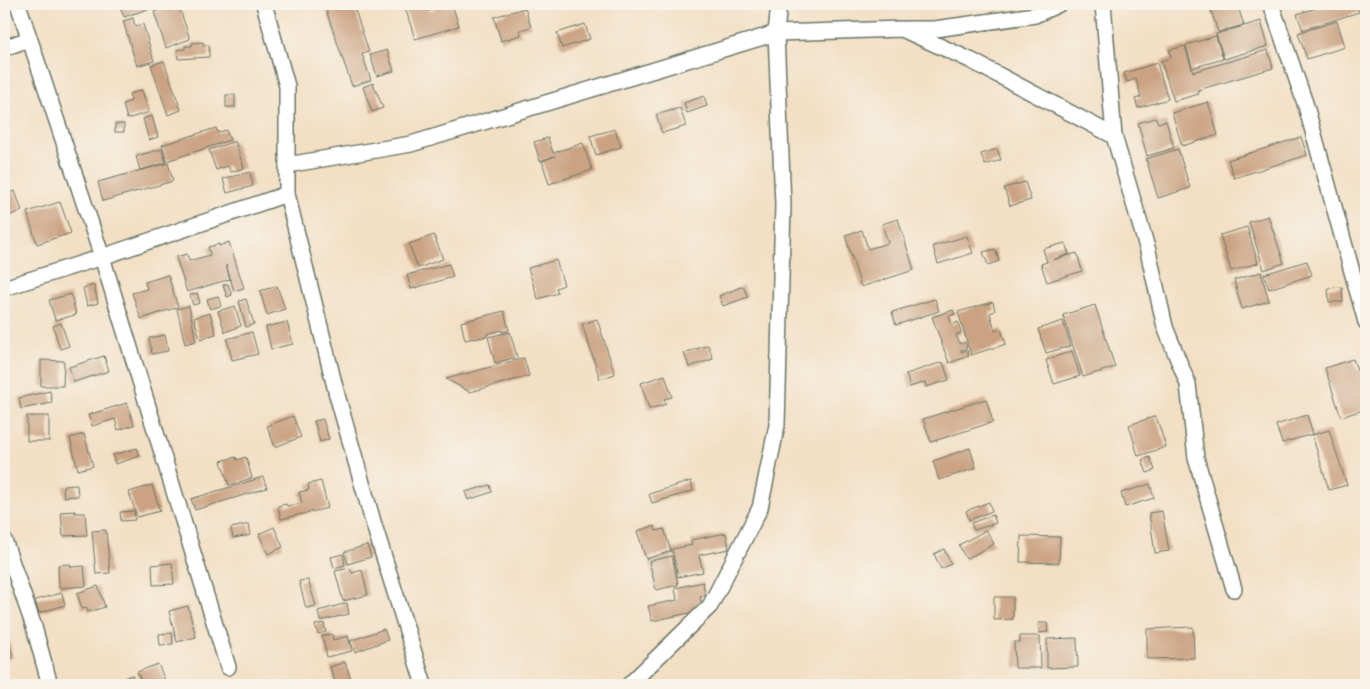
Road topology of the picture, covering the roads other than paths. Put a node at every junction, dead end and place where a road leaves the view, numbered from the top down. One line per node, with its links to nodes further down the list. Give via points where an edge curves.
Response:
1 (18, 4): 9 (street)
2 (264, 4): 12 (street, via 287,86)
3 (779, 4): 8 (street)
4 (1059, 4): 7 (street, via 1018,18 935,29)
5 (1103, 4): 11 (street)
6 (1271, 4): 16 (street, via 1306,106)
7 (902, 29): 8 (street); 11 (street, via 970,60)
8 (776, 33): 12 (street, via 412,144); 22 (street, via 782,205 777,425 760,508 710,606)
9 (29, 39): 10 (street); 14 (street)
10 (4, 48)
11 (1114, 136): 18 (street, via 1148,251 1165,327 1188,384 1196,458)
12 (287, 165): 13 (street)
13 (286, 194): 14 (street); 21 (street, via 337,395)
14 (102, 257): 15 (street); 19 (street)
15 (4, 288)
16 (1366, 322)
17 (4, 540): 20 (street)
18 (1234, 589)
19 (228, 667)
20 (50, 685)
21 (424, 685)
22 (629, 685)

